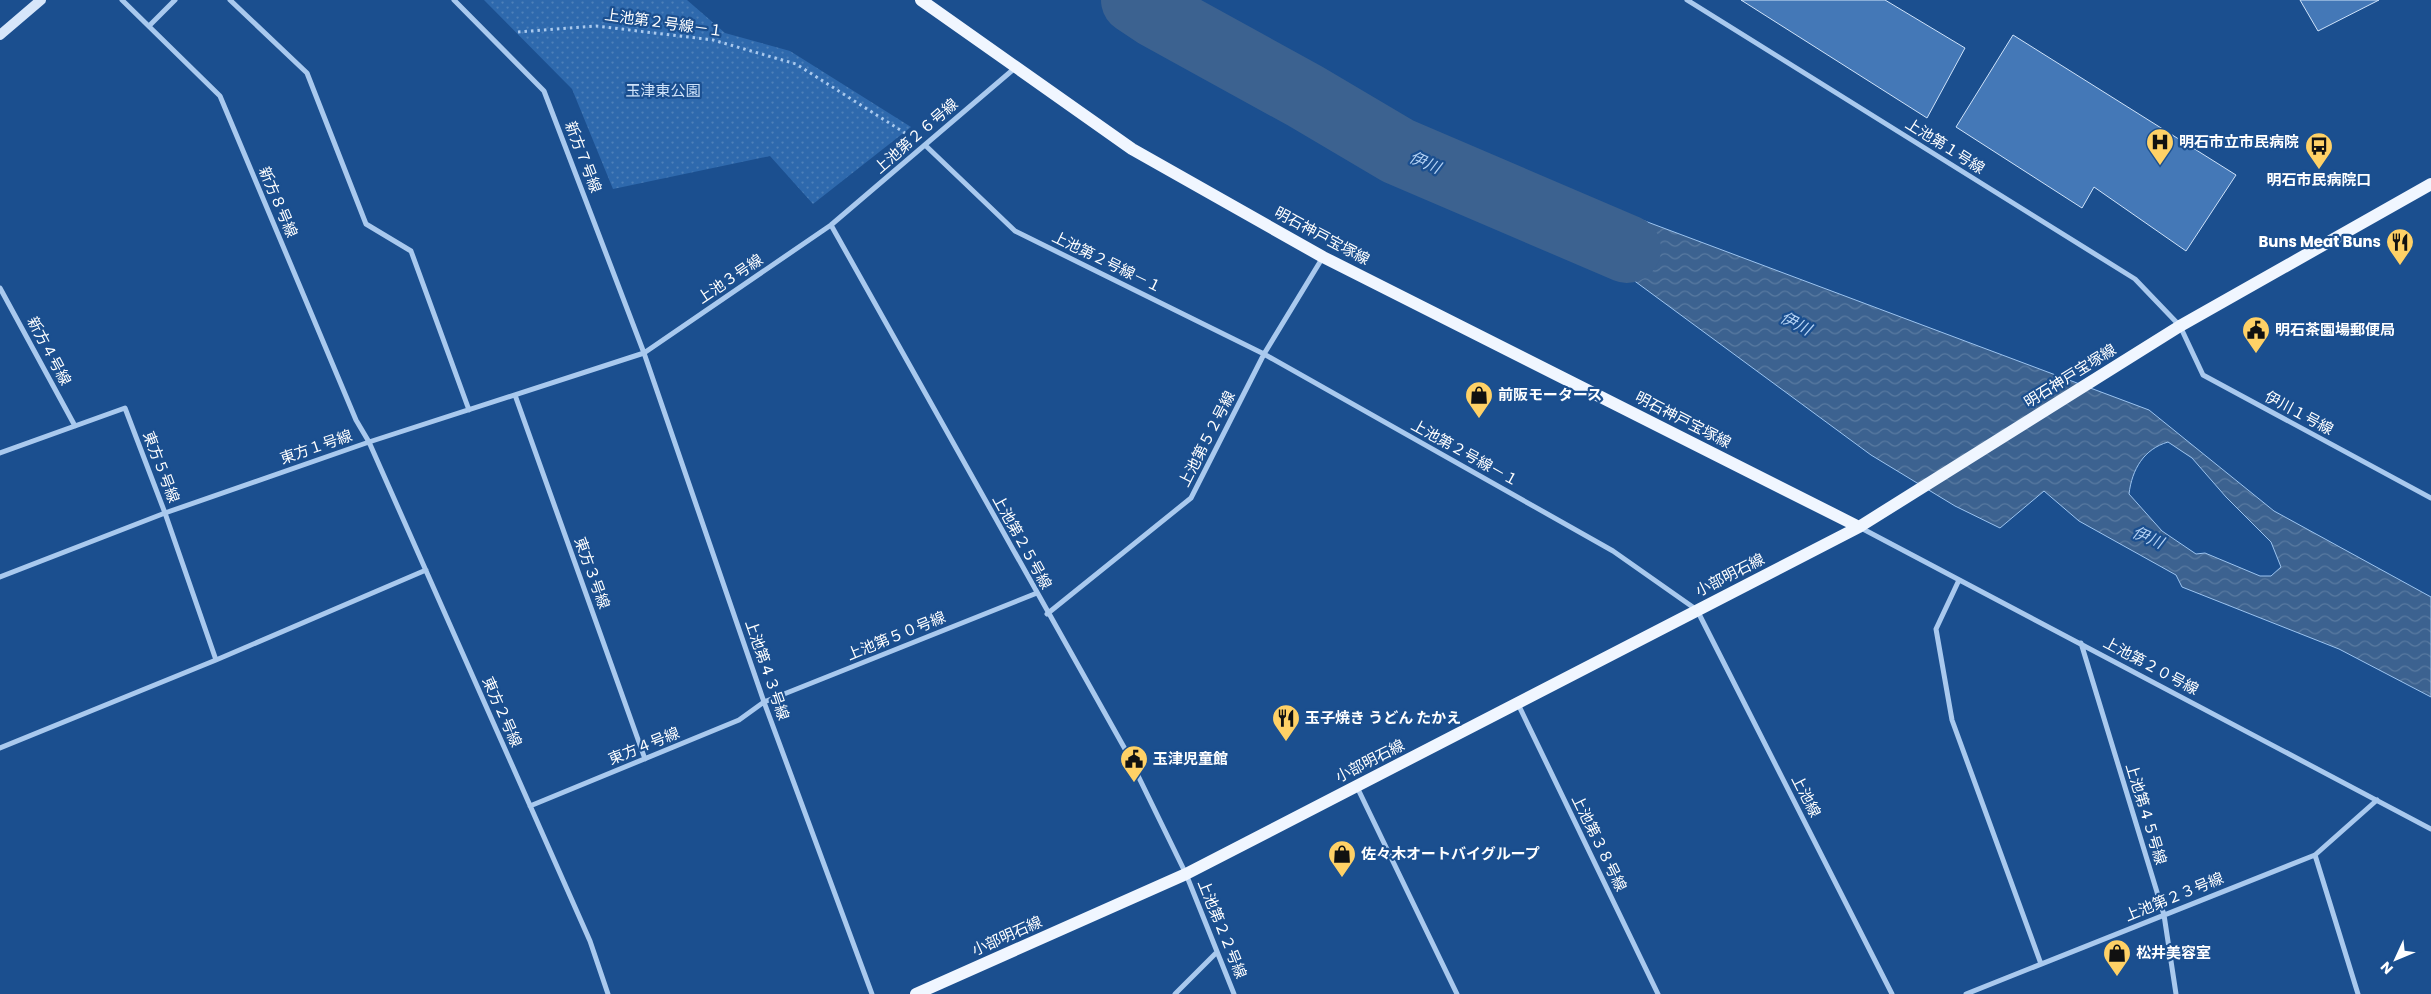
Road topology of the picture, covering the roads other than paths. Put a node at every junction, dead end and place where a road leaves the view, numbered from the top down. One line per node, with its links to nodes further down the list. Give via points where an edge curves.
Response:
1 (41, 0): 9 (street)
2 (122, 0): 8 (street, 新方８号線)
3 (175, 0): 8 (street)
4 (230, 0): 20 (street, via 307,73 366,224 411,251)
5 (454, 0): 17 (street, 新方７号線, via 544,91)
6 (920, 0): 10 (main road, 明石神戸宝塚線)
7 (1687, 0): 16 (street, 上池第１号線, via 2135,278)
8 (149, 26): 22 (street, 新方８号線, via 220,96 356,420)
9 (0, 35)
10 (1017, 66): 11 (street, 上池第２６号線); 14 (main road, 明石神戸宝塚線, via 1132,149)
11 (925, 145): 13 (street, 上池第２６号線); 18 (street, 上池第２号線－１, via 1015,231)
12 (2431, 184): 16 (main road, 明石神戸宝塚線)
13 (831, 225): 17 (street, 上池３号線); 30 (street, 上池第２５号線)
14 (1323, 256): 18 (street, 上池第５２号線); 26 (main road, 明石神戸宝塚線)
15 (0, 288): 21 (street, 新方４号線)
16 (2180, 326): 24 (street, 伊川１号線, via 2203,375); 26 (main road, 明石神戸宝塚線)
17 (644, 353): 19 (street, 東方１号線); 35 (street, 上池第４３号線)
18 (1264, 354): 31 (street, 上池第２号線－１, via 1613,551); 32 (street, 上池第５２号線, via 1191,498)
19 (515, 395): 20 (street, 東方１号線); 38 (street, 東方３号線)
20 (469, 410): 22 (street, 東方１号線)
21 (75, 426): 23 (street, 東方５号線); 25 (street, 東方５号線, via 125,408)
22 (369, 442): 25 (street, 東方１号線); 27 (street, 東方２号線)
23 (0, 453)
24 (2431, 498)
25 (165, 513): 28 (street, 東方１号線); 34 (street, 東方５号線)
26 (1859, 527): 29 (street, 上池第２０号線); 31 (main road, 小部明石線)
27 (426, 570): 34 (street); 41 (street, 東方２号線)
28 (0, 577)
29 (1959, 580): 33 (street, 上池第２０号線); 47 (street, via 1936,628 1952,720)
30 (1037, 593): 32 (street, 上池第２５号線); 35 (street, 上池第５０号線)
31 (1698, 610): 36 (main road, 小部明石線); 55 (street, 上池線)
32 (1047, 614): 44 (street, 上池第２５号線, via 1125,749)
33 (2081, 643): 40 (street, 上池第２０号線); 45 (street, 上池第４５号線)
34 (216, 660): 37 (street)
35 (764, 702): 38 (street, 東方４号線, via 739,720); 49 (street, 上池第４３号線)
36 (1517, 704): 39 (main road, 小部明石線); 54 (street, 上池第３８号線)
37 (0, 748)
38 (645, 759): 41 (street, 東方４号線)
39 (1356, 786): 44 (main road, 小部明石線); 53 (street)
40 (2377, 800): 42 (street, 上池第２０号線); 43 (street, 上池第２３号線)
41 (530, 806): 48 (street, 東方２号線, via 590,941)
42 (2431, 829)
43 (2316, 855): 45 (street, 上池第２３号線); 58 (street)
44 (1186, 874): 46 (street, 上池第２２号線); 50 (main road, 小部明石線)
45 (2164, 915): 47 (street, 上池第２３号線); 57 (street, 上池第４５号線)
46 (1216, 953): 51 (street); 52 (street, 上池第２２号線)
47 (2042, 964): 56 (street, 上池第２３号線)
48 (608, 994)
49 (872, 994)
50 (916, 994)
51 (1175, 994)
52 (1234, 994)
53 (1457, 994)
54 (1658, 994)
55 (1892, 994)
56 (1966, 994)
57 (2176, 994)
58 (2358, 994)

